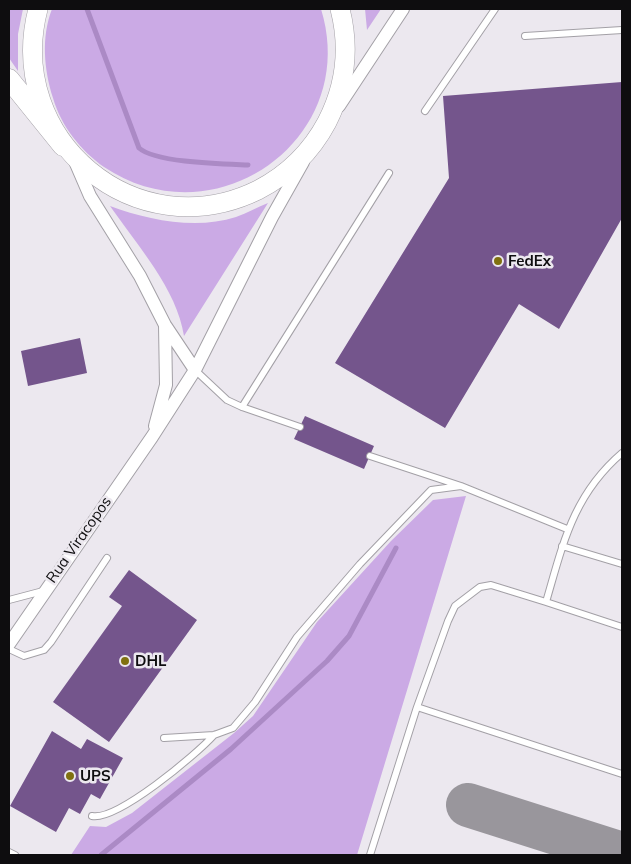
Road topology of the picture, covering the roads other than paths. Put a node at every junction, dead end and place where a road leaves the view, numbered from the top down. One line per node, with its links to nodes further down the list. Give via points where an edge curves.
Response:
1 (38, 9): 10 (main road, via 33,30 33,71 43,110)
2 (340, 9): 9 (main road, via 345,28 345,66 336,103)
3 (402, 9): 9 (street, Rua Viracopos)
4 (494, 9): 8 (lane)
5 (622, 30): 6 (lane)
6 (525, 36)
7 (9, 79): 10 (main road)
8 (425, 111)
9 (314, 143): 10 (main road, via 298,163 271,183 242,198 209,206 176,207 144,201 113,188 86,170); 13 (street, Rua Viracopos)
10 (68, 150): 12 (street, Rua Viracopos, via 90,196 140,276)
11 (389, 173): 14 (lane)
12 (165, 324): 13 (street, Rua Viracopos); 16 (street, Rua Viracopos, via 166,384)
13 (195, 370): 14 (lane, via 215,390); 16 (street, Rua Viracopos)
14 (242, 407): 15 (lane)
15 (300, 427)
16 (152, 437): 24 (street, Rua Viracopos)
17 (622, 453): 20 (lane, via 600,475)
18 (370, 456): 19 (lane)
19 (462, 486): 20 (lane); 31 (lane, via 431,490 318,611 243,718 225,733)
20 (567, 529): 21 (lane)
21 (562, 546): 23 (lane); 26 (lane)
22 (107, 558): 29 (lane, via 44,650 24,656)
23 (622, 564)
24 (43, 592): 25 (lane); 28 (street, Rua Viracopos)
25 (9, 600)
26 (546, 602): 27 (lane); 30 (lane, via 491,584 467,595 455,606 448,621)
27 (622, 628)
28 (9, 644)
29 (9, 649)
30 (417, 707): 33 (lane); 37 (lane)
31 (214, 735): 32 (lane); 34 (lane, via 200,751 132,800 108,815)
32 (164, 738)
33 (622, 774)
34 (92, 816)
35 (9, 852): 36 (lane)
36 (15, 855)
37 (370, 855)

